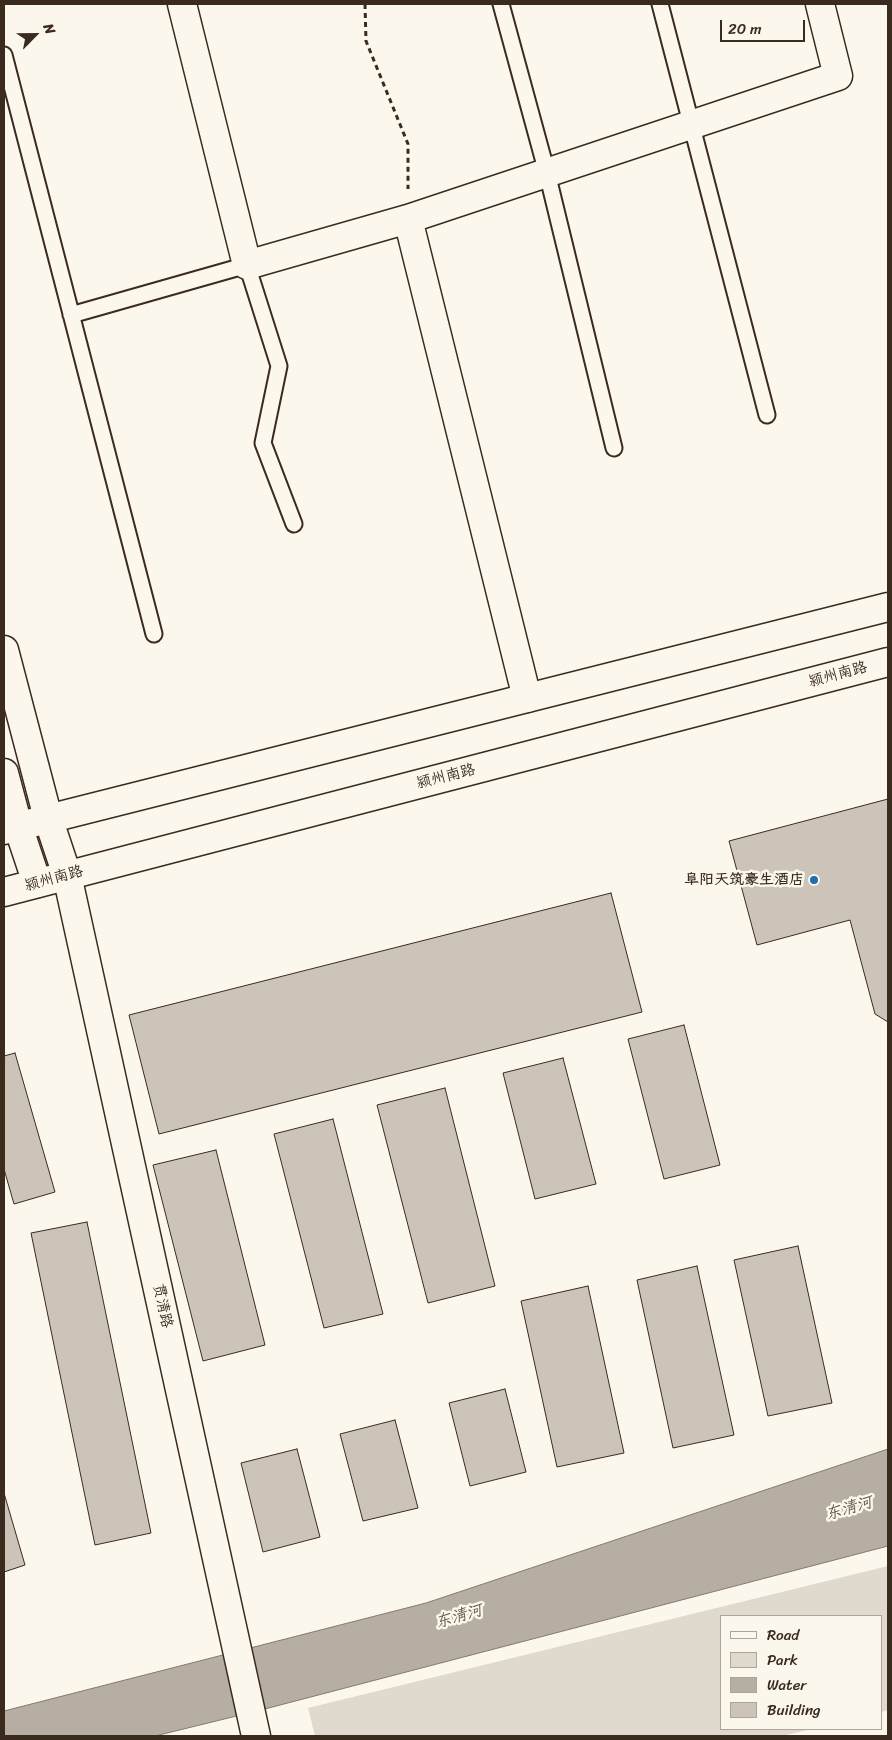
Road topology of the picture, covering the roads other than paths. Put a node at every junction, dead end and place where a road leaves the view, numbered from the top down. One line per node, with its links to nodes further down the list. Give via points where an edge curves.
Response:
1 (182, 4): 9 (street)
2 (500, 4): 7 (lane)
3 (660, 4): 6 (lane)
4 (820, 4): 6 (street, via 838,76)
5 (4, 55): 10 (lane)
6 (691, 125): 7 (street); 11 (lane)
7 (546, 173): 8 (street); 12 (lane)
8 (408, 219): 9 (street); 18 (street)
9 (248, 265): 10 (lane); 13 (lane, via 279,366 263,443)
10 (71, 314): 15 (lane)
11 (767, 415)
12 (614, 448)
13 (294, 524)
14 (888, 607): 18 (street)
15 (154, 634)
16 (4, 650): 20 (street, 贯清路)
17 (888, 662): 22 (street, 颍州南路)
18 (527, 698): 20 (street)
19 (4, 773): 21 (street)
20 (48, 818): 21 (street); 22 (street, 贯清路)
21 (11, 828): 23 (street)
22 (67, 875): 23 (street, 颍州南路); 25 (street, 贯清路)
23 (37, 883): 24 (street, 颍州南路)
24 (4, 892)
25 (256, 1735)

